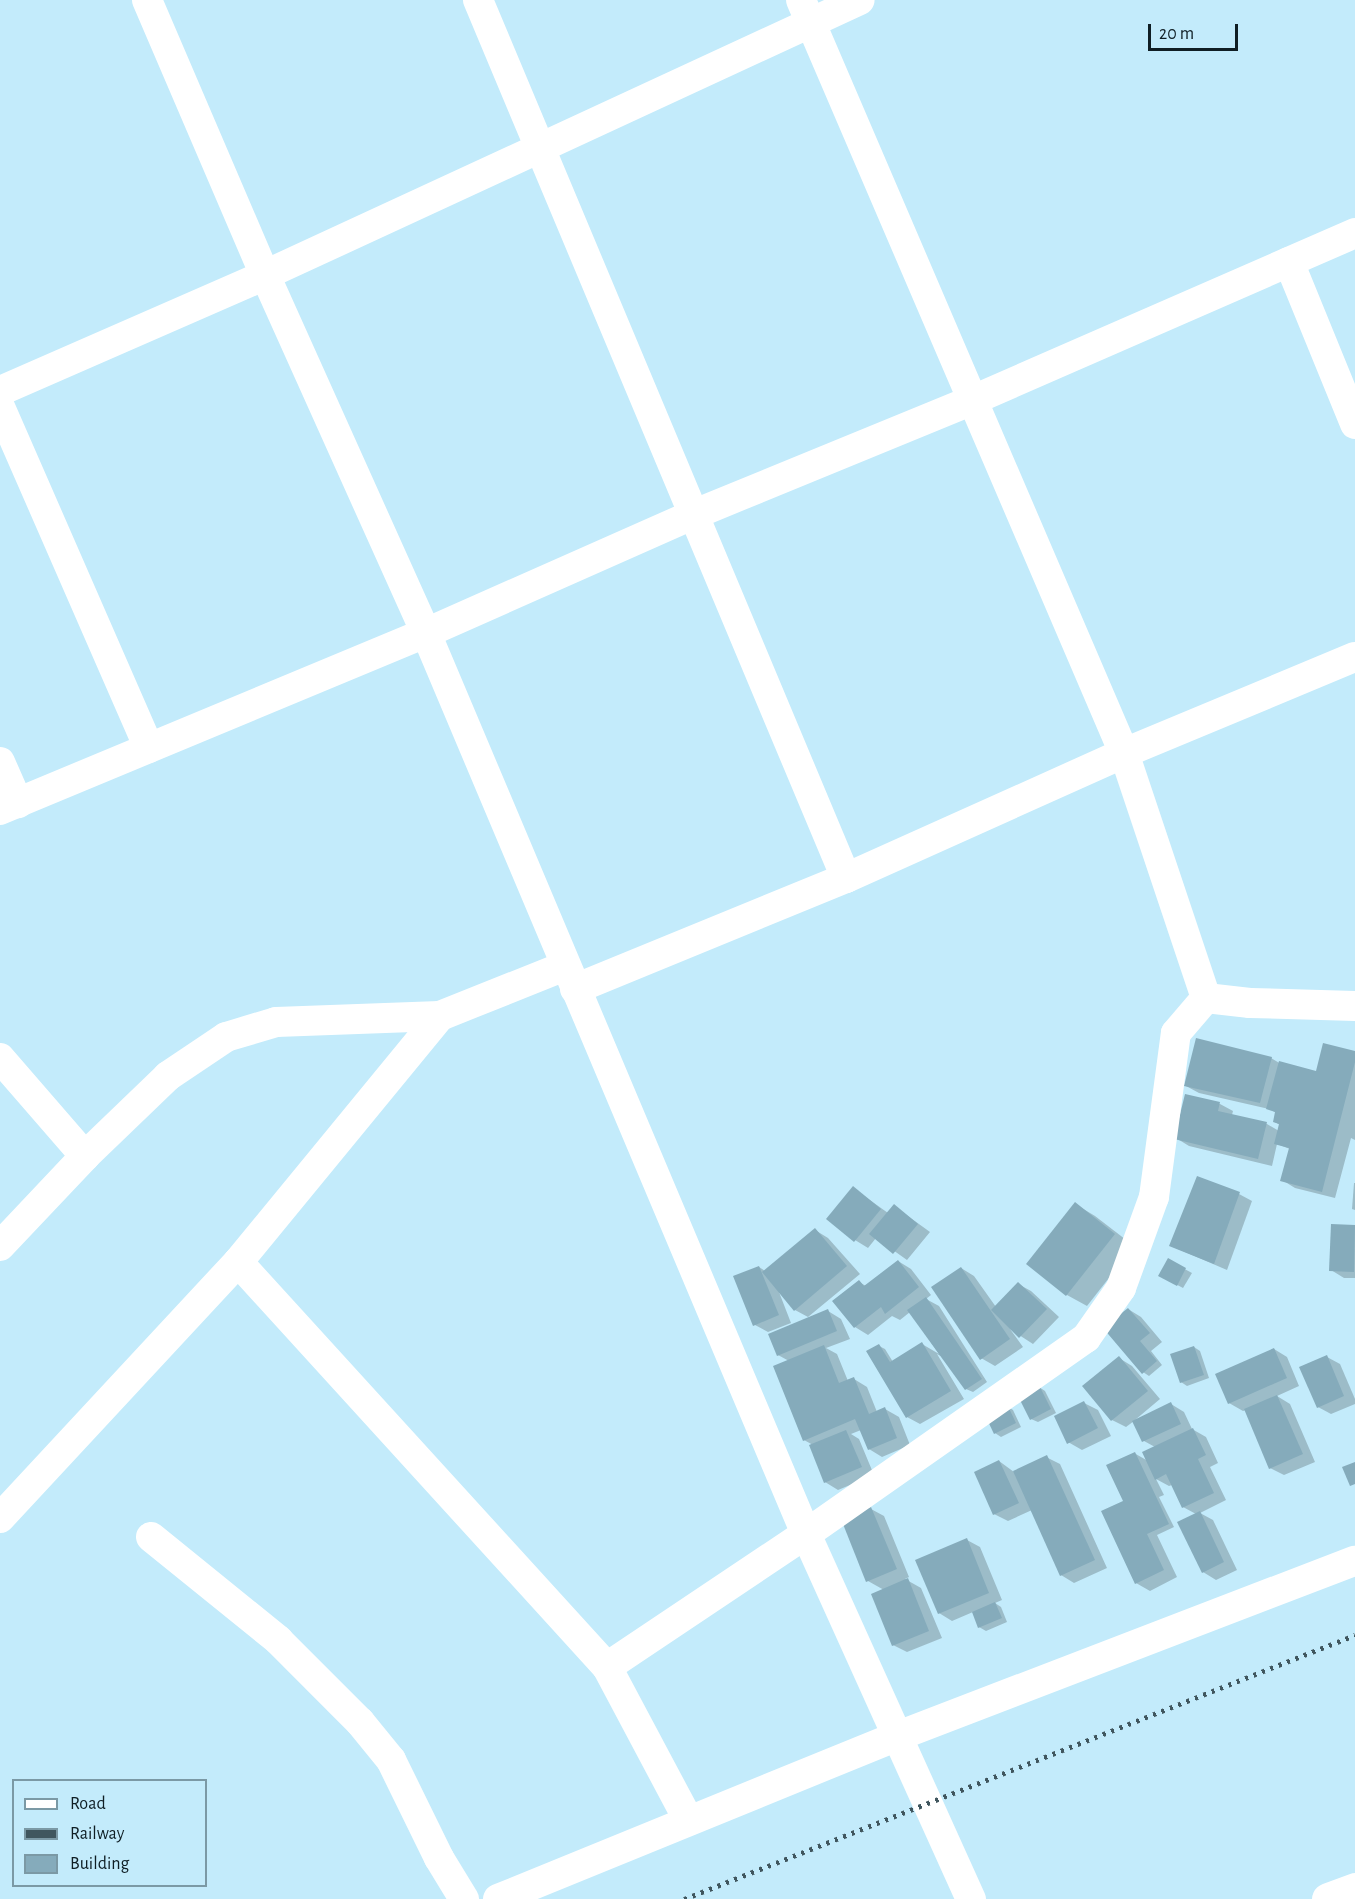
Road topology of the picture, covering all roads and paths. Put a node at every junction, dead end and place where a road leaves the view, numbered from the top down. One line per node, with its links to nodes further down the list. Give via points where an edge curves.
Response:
1 (147, 0): 8 (street)
2 (478, 0): 5 (street)
3 (860, 0): 4 (street)
4 (805, 11): 5 (street); 10 (street)
5 (540, 146): 8 (street); 13 (street)
6 (1355, 232): 7 (street)
7 (1289, 262): 10 (street); 12 (street)
8 (265, 275): 9 (street); 14 (street)
9 (0, 391)
10 (973, 400): 13 (street); 17 (street)
11 (0, 407): 16 (street)
12 (1355, 424)
13 (695, 514): 14 (street); 20 (street)
14 (426, 633): 16 (street); 21 (street)
15 (1355, 657): 17 (street)
16 (149, 748): 19 (street)
17 (1124, 753): 20 (street); 22 (street)
18 (0, 762): 19 (street)
19 (9, 806)
20 (846, 878): 21 (street)
21 (570, 978): 24 (street); 30 (street)
22 (1206, 998): 23 (street); 30 (street, via 1176,1033 1154,1197 1129,1268 1121,1288 1086,1338)
23 (1355, 1006)
24 (440, 1016): 26 (street, via 276,1022 226,1036 168,1076); 28 (street)
25 (0, 1058): 26 (street)
26 (84, 1156): 27 (street)
27 (0, 1246)
28 (238, 1262): 29 (street); 33 (street)
29 (0, 1518)
30 (806, 1533): 33 (street); 34 (street)
31 (151, 1537): 37 (street, via 278,1640 360,1722 391,1760 439,1858)
32 (1355, 1561): 34 (street)
33 (607, 1667): 35 (street)
34 (898, 1736): 35 (street); 39 (street)
35 (689, 1821): 38 (street)
36 (1355, 1889): 40 (highway)
37 (464, 1899)
38 (498, 1899)
39 (971, 1899)
40 (1328, 1899)

